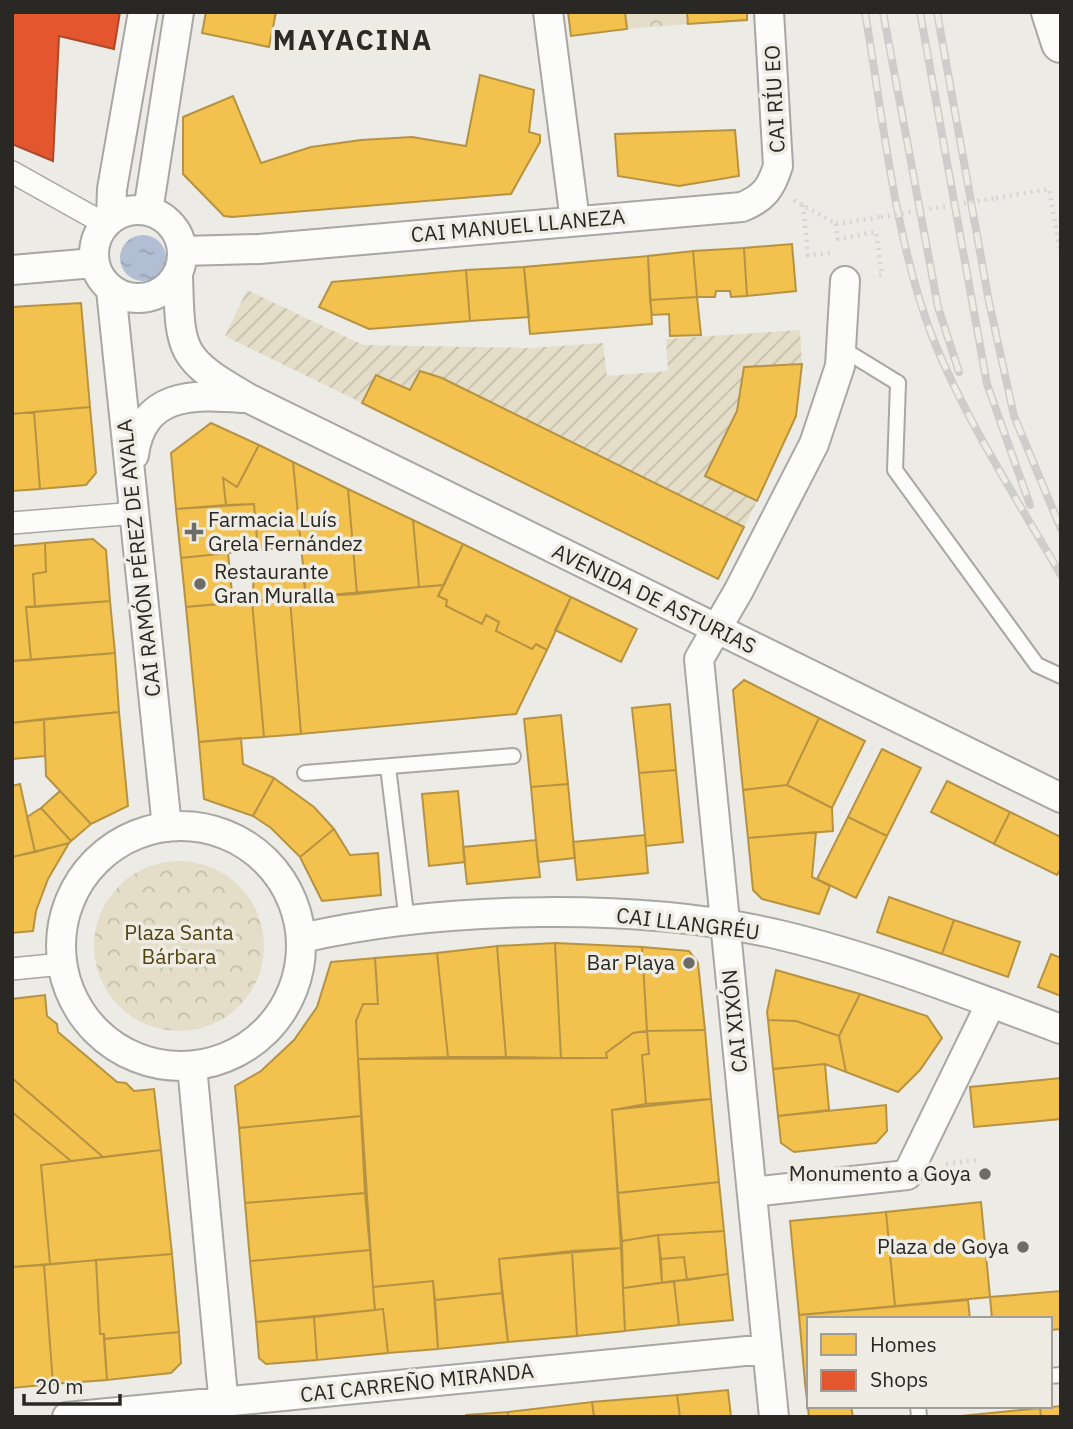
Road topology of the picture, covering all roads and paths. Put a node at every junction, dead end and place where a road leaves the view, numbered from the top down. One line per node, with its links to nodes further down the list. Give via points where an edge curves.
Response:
1 (143, 12): 11 (street)
2 (179, 12): 10 (street)
3 (548, 12): 12 (street)
4 (769, 12): 8 (street, CAI RÍU EO, via 779,143)
5 (1051, 12): 6 (highway)
6 (1061, 43)
7 (12, 172): 11 (street)
8 (772, 185): 9 (path); 12 (street, CAI MANUEL LLANEZA, via 759,200 742,207)
9 (803, 205): 13 (path); 15 (path, via 808,255)
10 (148, 211): 11 (street, via 125,212); 16 (street, via 172,226)
11 (108, 221): 17 (street, via 97,235)
12 (575, 222): 16 (street, CAI MANUEL LLANEZA, via 259,249)
13 (836, 224): 14 (path, bridge, via 1049,190); 18 (path, via 838,239 876,232)
14 (1060, 250)
15 (840, 252)
16 (180, 262): 21 (street, via 160,293 148,298 135,299); 23 (street, AVENIDA DE ASTURIAS, via 180,331 185,349 202,371)
17 (94, 263): 19 (street); 21 (street)
18 (880, 265)
19 (12, 270)
20 (845, 281): 22 (street, CAI XIXÓN)
21 (111, 290): 24 (street, CAI RAMÓN PÉREZ DE AYALA)
22 (841, 348): 27 (street, CAI XIXÓN, via 840,366 814,444); 28 (lane, via 898,383 895,470 1037,665)
23 (248, 398): 24 (street, AVENIDA DE ASTURIAS, via 200,394 171,400 146,418 135,443); 27 (street, AVENIDA DE ASTURIAS)
24 (131, 475): 25 (street, CAI RAMÓN PÉREZ DE AYALA)
25 (136, 513): 26 (street); 33 (street, CAI RAMÓN PÉREZ DE AYALA)
26 (12, 523)
27 (715, 629): 32 (street, AVENIDA DE ASTURIAS); 35 (street, CAI XIXÓN, via 699,659)
28 (1061, 676)
29 (513, 756): 30 (lane)
30 (388, 766): 31 (lane); 34 (lane)
31 (305, 772)
32 (1061, 798)
33 (167, 827): 36 (street, via 206,828 243,842 273,867 293,900); 37 (street, via 130,837 98,859 75,890 62,926)
34 (407, 922): 35 (street, CAI LLANGRÉU, via 572,912); 36 (street, CAI LLANGRÉU)
35 (724, 924): 39 (street, CAI LLANGRÉU, via 852,955); 42 (street, CAI XIXÓN)
36 (302, 938): 41 (street, via 299,974 286,1008 262,1036 232,1056)
37 (62, 964): 38 (street); 41 (street, via 73,1000 94,1030 124,1053 160,1065)
38 (12, 969)
39 (991, 1003): 40 (street, CAI LLANGRÉU); 42 (street, via 907,1175)
40 (1061, 1029)
41 (192, 1066): 44 (street)
42 (752, 1192): 43 (street, CAI XIXÓN)
43 (767, 1349): 44 (street, CAI CARREÑO MIRANDA); 46 (street, CAI XIXÓN)
44 (224, 1409): 45 (street, CAI CARREÑO MIRANDA)
45 (67, 1417)
46 (774, 1417)

